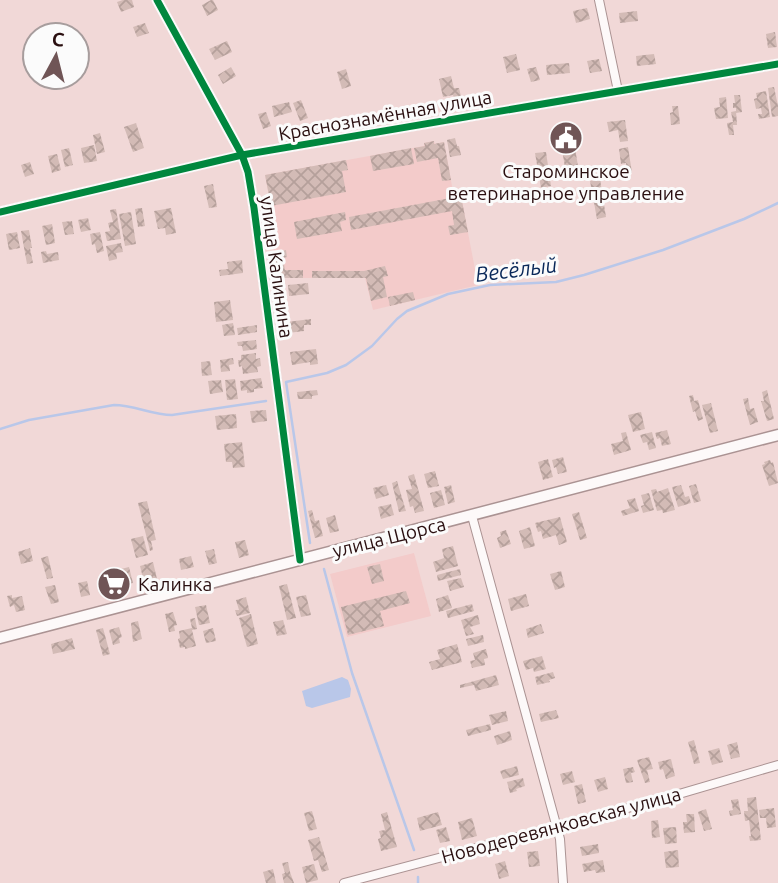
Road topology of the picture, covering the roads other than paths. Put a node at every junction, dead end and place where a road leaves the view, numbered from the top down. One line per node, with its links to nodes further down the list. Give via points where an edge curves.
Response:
1 (157, 0): 5 (street, улица Калинина)
2 (599, 0): 4 (street)
3 (778, 64): 4 (street, Краснознамённая улица)
4 (618, 91): 5 (street, Краснознамённая улица)
5 (242, 155): 6 (street, Краснознамённая улица); 9 (street, улица Калинина, via 254,208)
6 (0, 212)
7 (778, 435): 8 (main road, улица Щорса)
8 (472, 516): 9 (main road, улица Щорса); 12 (street)
9 (300, 560): 10 (main road, улица Щорса)
10 (0, 638)
11 (778, 765): 12 (street, Новодеревянковская улица)
12 (556, 827): 13 (street, Новодеревянковская улица); 14 (street)
13 (344, 883)
14 (563, 883)

